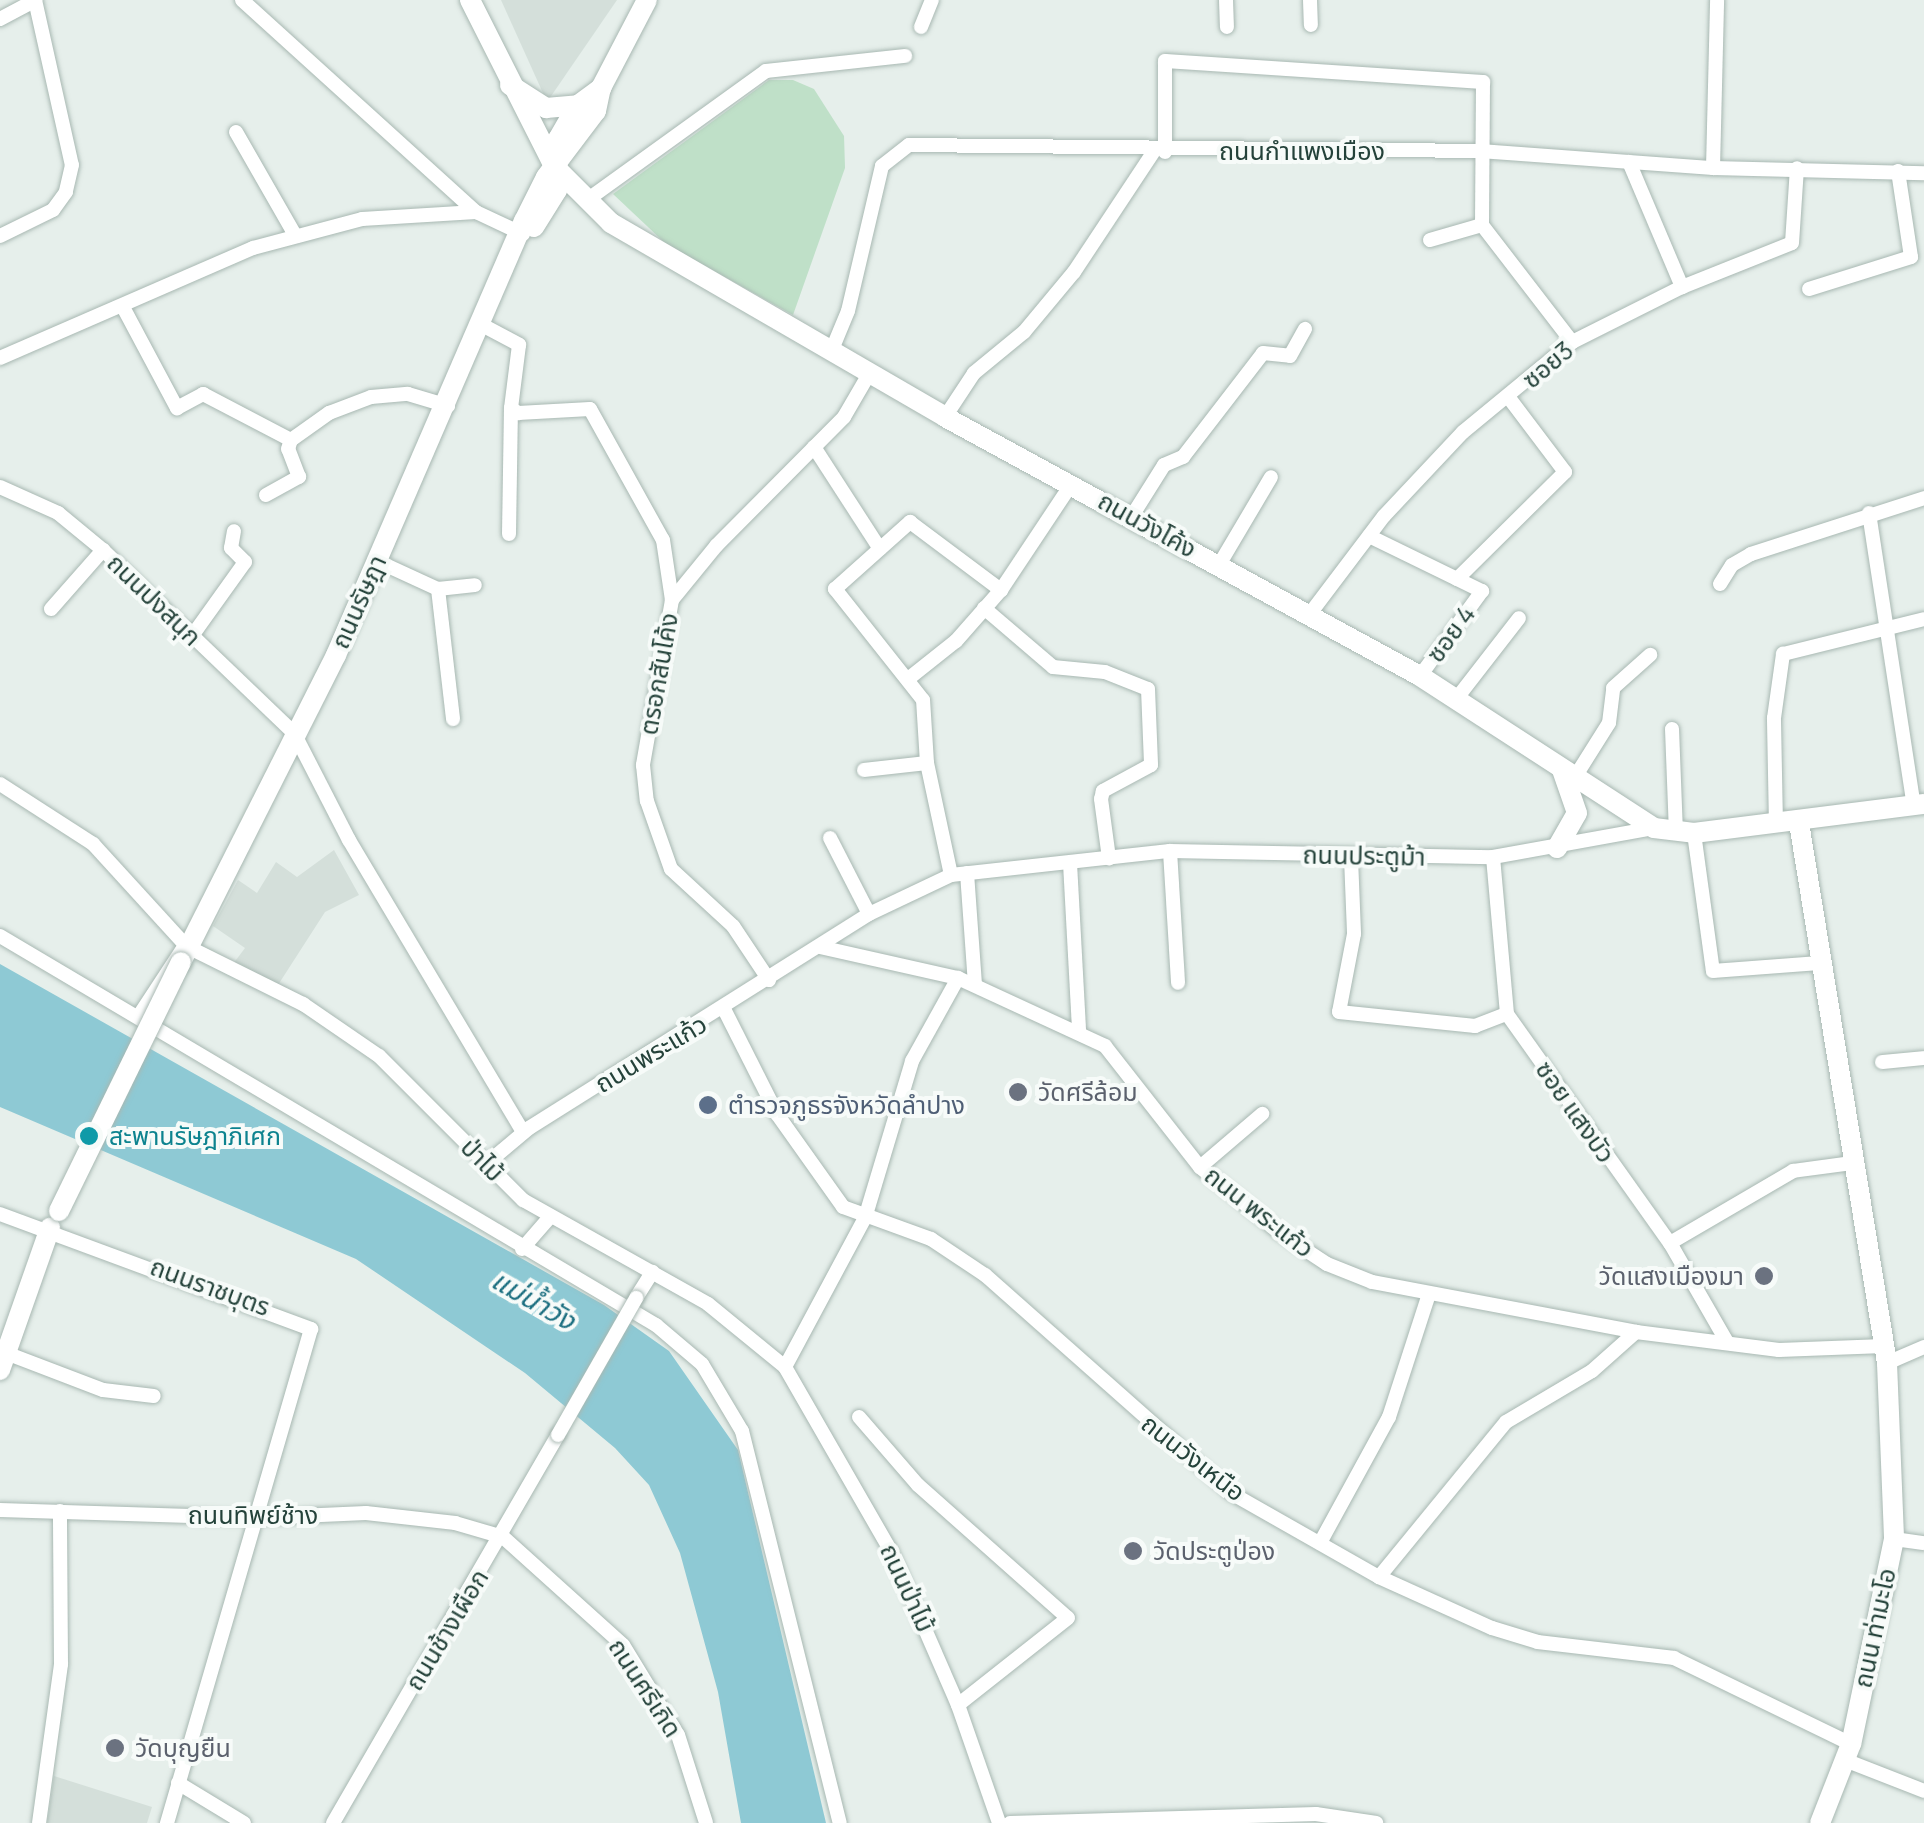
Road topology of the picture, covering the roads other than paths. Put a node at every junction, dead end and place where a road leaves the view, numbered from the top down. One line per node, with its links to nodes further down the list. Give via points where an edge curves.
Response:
1 (35, 0): 9 (street); 31 (street, via 72,165 53,210)
2 (242, 0): 27 (street, via 296,42)
3 (470, 0): 14 (street)
4 (647, 0): 15 (street)
5 (932, 0): 11 (street)
6 (1226, 0): 12 (street)
7 (1310, 0): 10 (street)
8 (1717, 0): 22 (street)
9 (0, 19)
10 (1311, 24)
11 (921, 27)
12 (1228, 27)
13 (904, 56): 26 (street, via 766,71)
14 (508, 84): 16 (street, via 546,108); 21 (street)
15 (601, 88): 16 (street); 21 (street, via 596,111)
16 (578, 105): 21 (street, via 558,139)
17 (236, 132): 30 (street)
18 (1480, 151): 19 (street, ถนนกำแพงเมือง); 19 (street, via 1483,82 1165,62); 20 (street, ถนนกำแพงเมือง); 28 (street)
19 (1159, 152): 40 (street, ถนนกำแพงเมือง, via 978,144 909,145 893,152 872,195 848,311); 46 (street, via 1074,272 1024,332 974,373)
20 (1628, 162): 22 (street, ถนนกำแพงเมือง); 34 (street)
21 (554, 166): 26 (street, ถนนวังโค้ง); 29 (street, ถนนรัษฎา); 32 (street, ถนนวังโค้ง, via 567,186)
22 (1713, 168): 23 (street, ถนนกำแพงเมือง)
23 (1797, 168): 24 (street, ถนนกำแพงเมือง); 34 (street, ซอย3, via 1792,243)
24 (1898, 171): 25 (street, ถนนกำแพงเมือง); 35 (street, via 1911,258)
25 (1924, 173)
26 (594, 194): 32 (street, ถนนวังโค้ง)
27 (476, 212): 29 (street); 30 (street, via 362,219)
28 (1482, 225): 33 (street); 39 (street)
29 (523, 234): 37 (street, ถนนรัษฎา)
30 (295, 235): 36 (street)
31 (0, 236)
32 (631, 237): 40 (street, ถนนวังโค้ง)
33 (1430, 240)
34 (1682, 287): 39 (street, ซอย3)
35 (1809, 289)
36 (123, 307): 41 (street); 47 (street, via 176,408 203,394)
37 (484, 326): 44 (street, ถนนรัษฎา); 45 (street, via 520,345)
38 (1305, 329): 55 (street, via 1290,356 1262,353 1183,457 1164,465)
39 (1572, 342): 43 (street, ซอย3)
40 (831, 352): 42 (street, ถนนวังโค้ง)
41 (0, 358)
42 (869, 374): 46 (street, ถนนวังโค้ง); 48 (street, via 844,417)
43 (1509, 398): 58 (street, ซอย3, via 1463,432); 63 (street, via 1565,472)
44 (448, 406): 47 (street, via 408,394 371,397); 61 (street, ถนนรัษฎา)
45 (511, 408): 57 (street); 68 (street, ตรอกสันโค้ง, via 518,414 590,409 663,540)
46 (945, 417): 50 (street, ถนนวังโค้ง)
47 (291, 440): 52 (street, via 299,477)
48 (814, 447): 59 (street); 68 (street)
49 (1271, 477): 62 (street)
50 (1072, 483): 55 (street, ถนนวังโค้ง); 67 (street)
51 (0, 487): 60 (street, ถนนปงสนุก, via 58,513)
52 (266, 495)
53 (1924, 498): 54 (street)
54 (1868, 513): 64 (street, via 1751,554 1732,565); 74 (street)
55 (1132, 516): 62 (street, ถนนวังโค้ง)
56 (234, 531): 75 (street, via 231,548 245,562)
57 (509, 534)
58 (1369, 536): 63 (street); 71 (street, ซอย3)
59 (880, 549): 67 (street, via 910,522); 78 (street, via 835,589)
60 (103, 550): 70 (street); 75 (street, ถนนปงสนุก)
61 (376, 561): 66 (street); 82 (street, ถนนรัษฎา)
62 (1220, 565): 71 (street, ถนนวังโค้ง)
63 (1458, 579): 77 (street, ซอย 4, via 1482,591)
64 (1720, 584)
65 (475, 585): 66 (street)
66 (438, 589): 80 (street)
67 (1001, 590): 69 (street)
68 (672, 600): 107 (street, ตรอกสันโค้ง, via 643,764 647,801 671,869 733,926)
69 (984, 608): 78 (street); 96 (street, via 1054,666 1105,672 1148,688 1151,765 1100,799)
70 (50, 609)
71 (1309, 615): 77 (street, ถนนวังโค้ง)
72 (1520, 618): 79 (street)
73 (1924, 618): 74 (street)
74 (1886, 628): 87 (street); 89 (street, via 1784,654 1774,718)
75 (192, 636): 82 (street, ถนนปงสนุก)
76 (1650, 654): 85 (street, via 1613,688 1609,723)
77 (1420, 676): 79 (street, ถนนวังโค้ง)
78 (908, 679): 83 (street, via 924,700)
79 (1457, 698): 85 (street, ถนนวังโค้ง)
80 (454, 719)
81 (1672, 729): 91 (street)
82 (294, 733): 104 (street, ถนนรัษฎา); 117 (street, ถนนปงสนุก, via 349,840)
83 (928, 763): 84 (street); 100 (street)
84 (864, 770)
85 (1568, 773): 90 (street, ถนนวังโค้ง); 93 (street, via 1576,813)
86 (0, 784): 104 (street, via 93,844)
87 (1919, 805): 88 (street, ถนนประตูม้า)
88 (1799, 823): 89 (street, ถนนประตูม้า); 105 (street, ถนน ท่ามะโอ)
89 (1776, 825): 91 (street, ถนนประตูม้า)
90 (1654, 828): 91 (street, ถนนประตูม้า); 93 (street, ถนนประตูม้า)
91 (1685, 833): 105 (street, via 1714,971)
92 (830, 838): 101 (street)
93 (1556, 848): 95 (street, ถนนประตูม้า)
94 (1170, 852): 96 (street, ถนนประตูม้า); 97 (street, ถนนประตูม้า); 108 (street)
95 (1494, 857): 97 (street, ถนนประตูม้า); 111 (street)
96 (1110, 858): 98 (street, ถนนประตูม้า)
97 (1351, 858): 111 (street, via 1354,934 1340,1012 1474,1026)
98 (1070, 864): 99 (street, ถนนประตูม้า); 113 (street)
99 (967, 873): 100 (street, ถนนประตูม้า); 109 (street)
100 (950, 876): 101 (street, ถนนประตูม้า)
101 (869, 914): 103 (street, ถนนประตูม้า)
102 (0, 936): 112 (street)
103 (820, 948): 106 (street, ถนน พระแก้ว); 107 (street, ถนนพระแก้ว)
104 (184, 954): 112 (street, via 173,957); 119 (street, ป่าไม้, via 302,1004 379,1056); 124 (street, ถนนรัษฎา, bridge)
105 (1820, 964): 118 (street, ถนน ท่ามะโอ)
106 (958, 978): 109 (street, ถนน พระแก้ว); 123 (street, via 912,1062)
107 (769, 980): 110 (street, ถนนพระแก้ว)
108 (1178, 983)
109 (975, 984): 113 (street, ถนน พระแก้ว)
110 (724, 1009): 117 (street, ถนนพระแก้ว); 123 (street, ถนนวังเหนือ, via 816,1177 842,1207)
111 (1507, 1014): 125 (street, ซอย แสงบัว)
112 (138, 1017): 126 (street)
113 (1079, 1031): 120 (street, ถนน พระแก้ว, via 1123,1062)
114 (1924, 1058): 115 (street)
115 (1882, 1062)
116 (1262, 1114): 120 (street)
117 (523, 1132): 119 (street, ถนนพระแก้ว)
118 (1852, 1163): 125 (street, via 1793,1171); 132 (street, ถนน ท่ามะโอ)
119 (484, 1165): 122 (street, ป่าไม้)
120 (1200, 1167): 128 (street, ถนน พระแก้ว, via 1326,1264)
121 (0, 1214): 124 (street, ถนนราชบุตร)
122 (549, 1218): 126 (street); 127 (street, ป่าไม้)
123 (864, 1218): 134 (street); 143 (street, ถนนวังเหนือ, via 931,1239 985,1274 1181,1453 1231,1492)
124 (54, 1220): 133 (street); 139 (street, ถนนราชบุตร, via 106,1249 312,1329)
125 (1670, 1243): 130 (street, ซอย แสงบัว)
126 (522, 1249): 156 (street, via 667,1335 702,1364 742,1432)
127 (652, 1272): 134 (street, ป่าไม้, via 735,1322); 140 (street, ถนนช้างเผือก, bridge)
128 (1428, 1297): 129 (street, ถนน พระแก้ว); 143 (street, via 1389,1417)
129 (1636, 1332): 130 (street, ถนน พระแก้ว); 144 (street, via 1592,1371 1506,1422)
130 (1727, 1342): 132 (street, ถนน พระแก้ว)
131 (1924, 1348): 132 (street, ถนน พระแก้ว)
132 (1885, 1355): 141 (street, ถนน ท่ามะโอ)
133 (3, 1361): 135 (street, via 103,1390)
134 (785, 1367): 145 (street, ถนนป่าไม้, via 891,1550)
135 (154, 1396)
136 (859, 1418): 145 (street, via 918,1486 1068,1618)
137 (0, 1510): 138 (street, ถนนทิพย์ช้าง)
138 (60, 1511): 139 (street, ถนนทิพย์ช้าง); 151 (street, via 61,1664)
139 (254, 1518): 140 (street, ถนนทิพย์ช้าง, via 366,1512 455,1523); 147 (street)
140 (502, 1537): 154 (street, ถนนช้างเผือก); 155 (street, ถนนศรีเกิด, via 622,1645 678,1735)
141 (1894, 1539): 142 (street); 146 (street, ถนน ท่ามะโอ)
142 (1924, 1542)
143 (1320, 1544): 144 (street, ถนนวังเหนือ)
144 (1379, 1577): 146 (street, ถนนวังเหนือ, via 1538,1642 1674,1658)
145 (958, 1705): 157 (street, ถนนป่าไม้)
146 (1848, 1752): 148 (street, ถนนวังเหนือ); 160 (street, ถนน ท่ามะโอ)
147 (178, 1782): 152 (street); 153 (street)
148 (1924, 1790)
149 (1316, 1819): 150 (street); 159 (street)
150 (1055, 1822): 158 (street)
151 (39, 1823)
152 (167, 1823)
153 (244, 1823)
154 (333, 1823)
155 (706, 1823)
156 (840, 1823)
157 (1000, 1823)
158 (1010, 1823)
159 (1376, 1823)
160 (1820, 1823)

